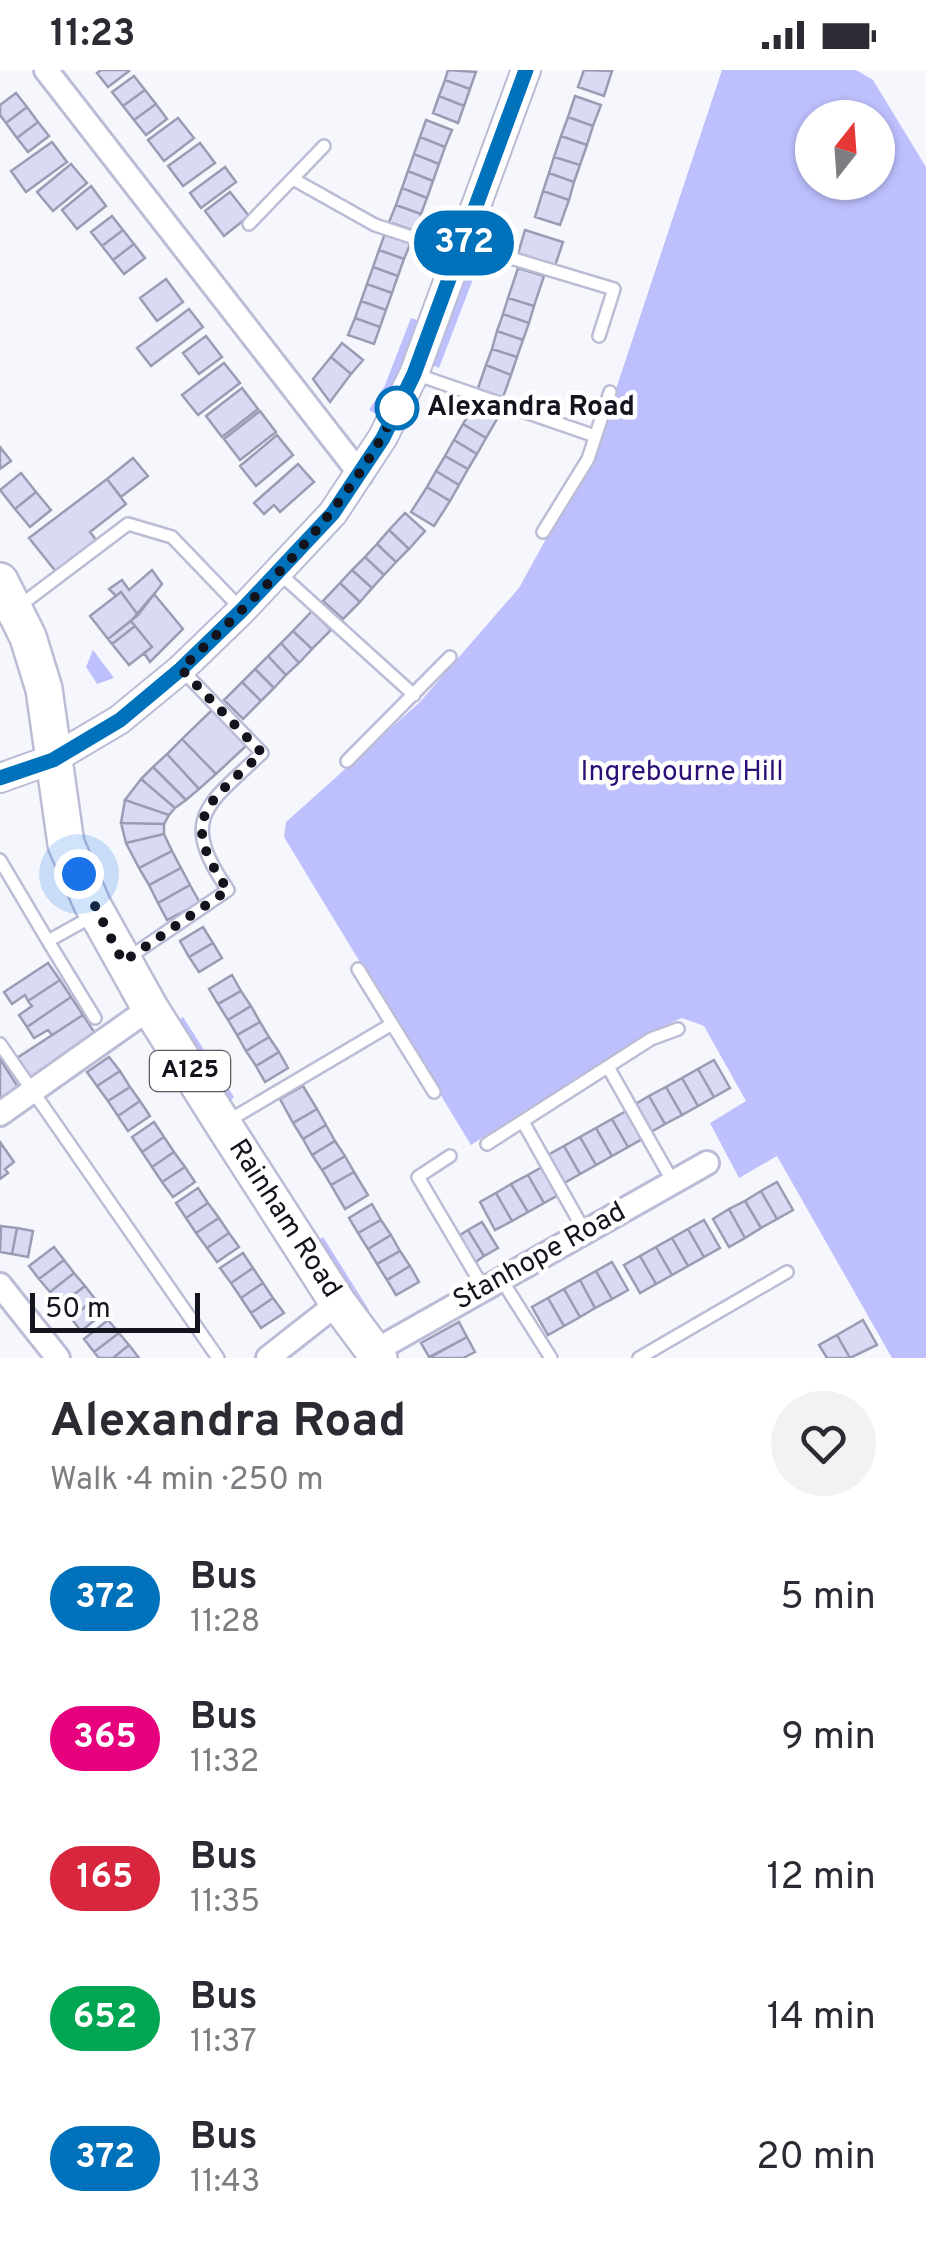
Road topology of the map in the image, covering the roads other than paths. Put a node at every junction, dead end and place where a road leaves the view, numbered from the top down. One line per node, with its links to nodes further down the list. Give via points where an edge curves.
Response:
1 (46, 70): 11 (street)
2 (526, 70): 6 (street)
3 (324, 146): 4 (lane)
4 (293, 179): 5 (lane); 6 (lane, via 375,226)
5 (249, 224)
6 (462, 248): 7 (lane, via 614,288); 8 (street)
7 (599, 336)
8 (414, 374): 10 (lane); 11 (street)
9 (610, 392): 10 (lane)
10 (595, 436): 12 (lane)
11 (361, 475): 13 (street)
12 (543, 532)
13 (278, 572): 15 (street); 18 (lane)
14 (7, 595): 15 (lane, via 128,524 172,536); 19 (main road, Rainham Road / A125, via 28,637 49,708)
15 (242, 610): 17 (street)
16 (450, 657): 18 (lane)
17 (181, 669): 19 (street, via 120,720); 25 (lane, via 262,753 221,791 200,824 208,862 228,890)
18 (414, 695): 20 (lane)
19 (53, 760): 21 (street); 23 (main road, Rainham Road / A125, via 66,844)
20 (346, 761)
21 (0, 778)
22 (0, 860): 24 (lane)
23 (97, 914): 24 (lane); 25 (main road, Rainham Road / A125)
24 (48, 941): 28 (lane)
25 (123, 962): 27 (main road, Rainham Road / A125)
26 (358, 969): 29 (lane)
27 (150, 1008): 33 (street); 37 (main road, Rainham Road / A125)
28 (95, 1018)
29 (392, 1024): 34 (lane); 37 (lane)
30 (678, 1029): 32 (lane)
31 (0, 1044): 33 (lane)
32 (608, 1066): 36 (lane); 41 (lane)
33 (31, 1092): 35 (street); 49 (lane)
34 (434, 1092)
35 (1, 1111)
36 (522, 1122): 38 (lane); 42 (lane)
37 (223, 1124): 46 (main road, Rainham Road / A125)
38 (487, 1144)
39 (450, 1156): 44 (lane, via 418,1177)
40 (707, 1163): 41 (street, Stanhope Road)
41 (673, 1182): 42 (street, Stanhope Road)
42 (585, 1232): 44 (street, Stanhope Road)
43 (787, 1272): 52 (lane)
44 (492, 1284): 47 (street, Stanhope Road); 51 (lane)
45 (0, 1285): 48 (street)
46 (338, 1303): 47 (main road, Rainham Road / A125); 50 (street)
47 (376, 1355)
48 (58, 1358)
49 (218, 1358)
50 (268, 1358)
51 (551, 1358)
52 (639, 1358)

